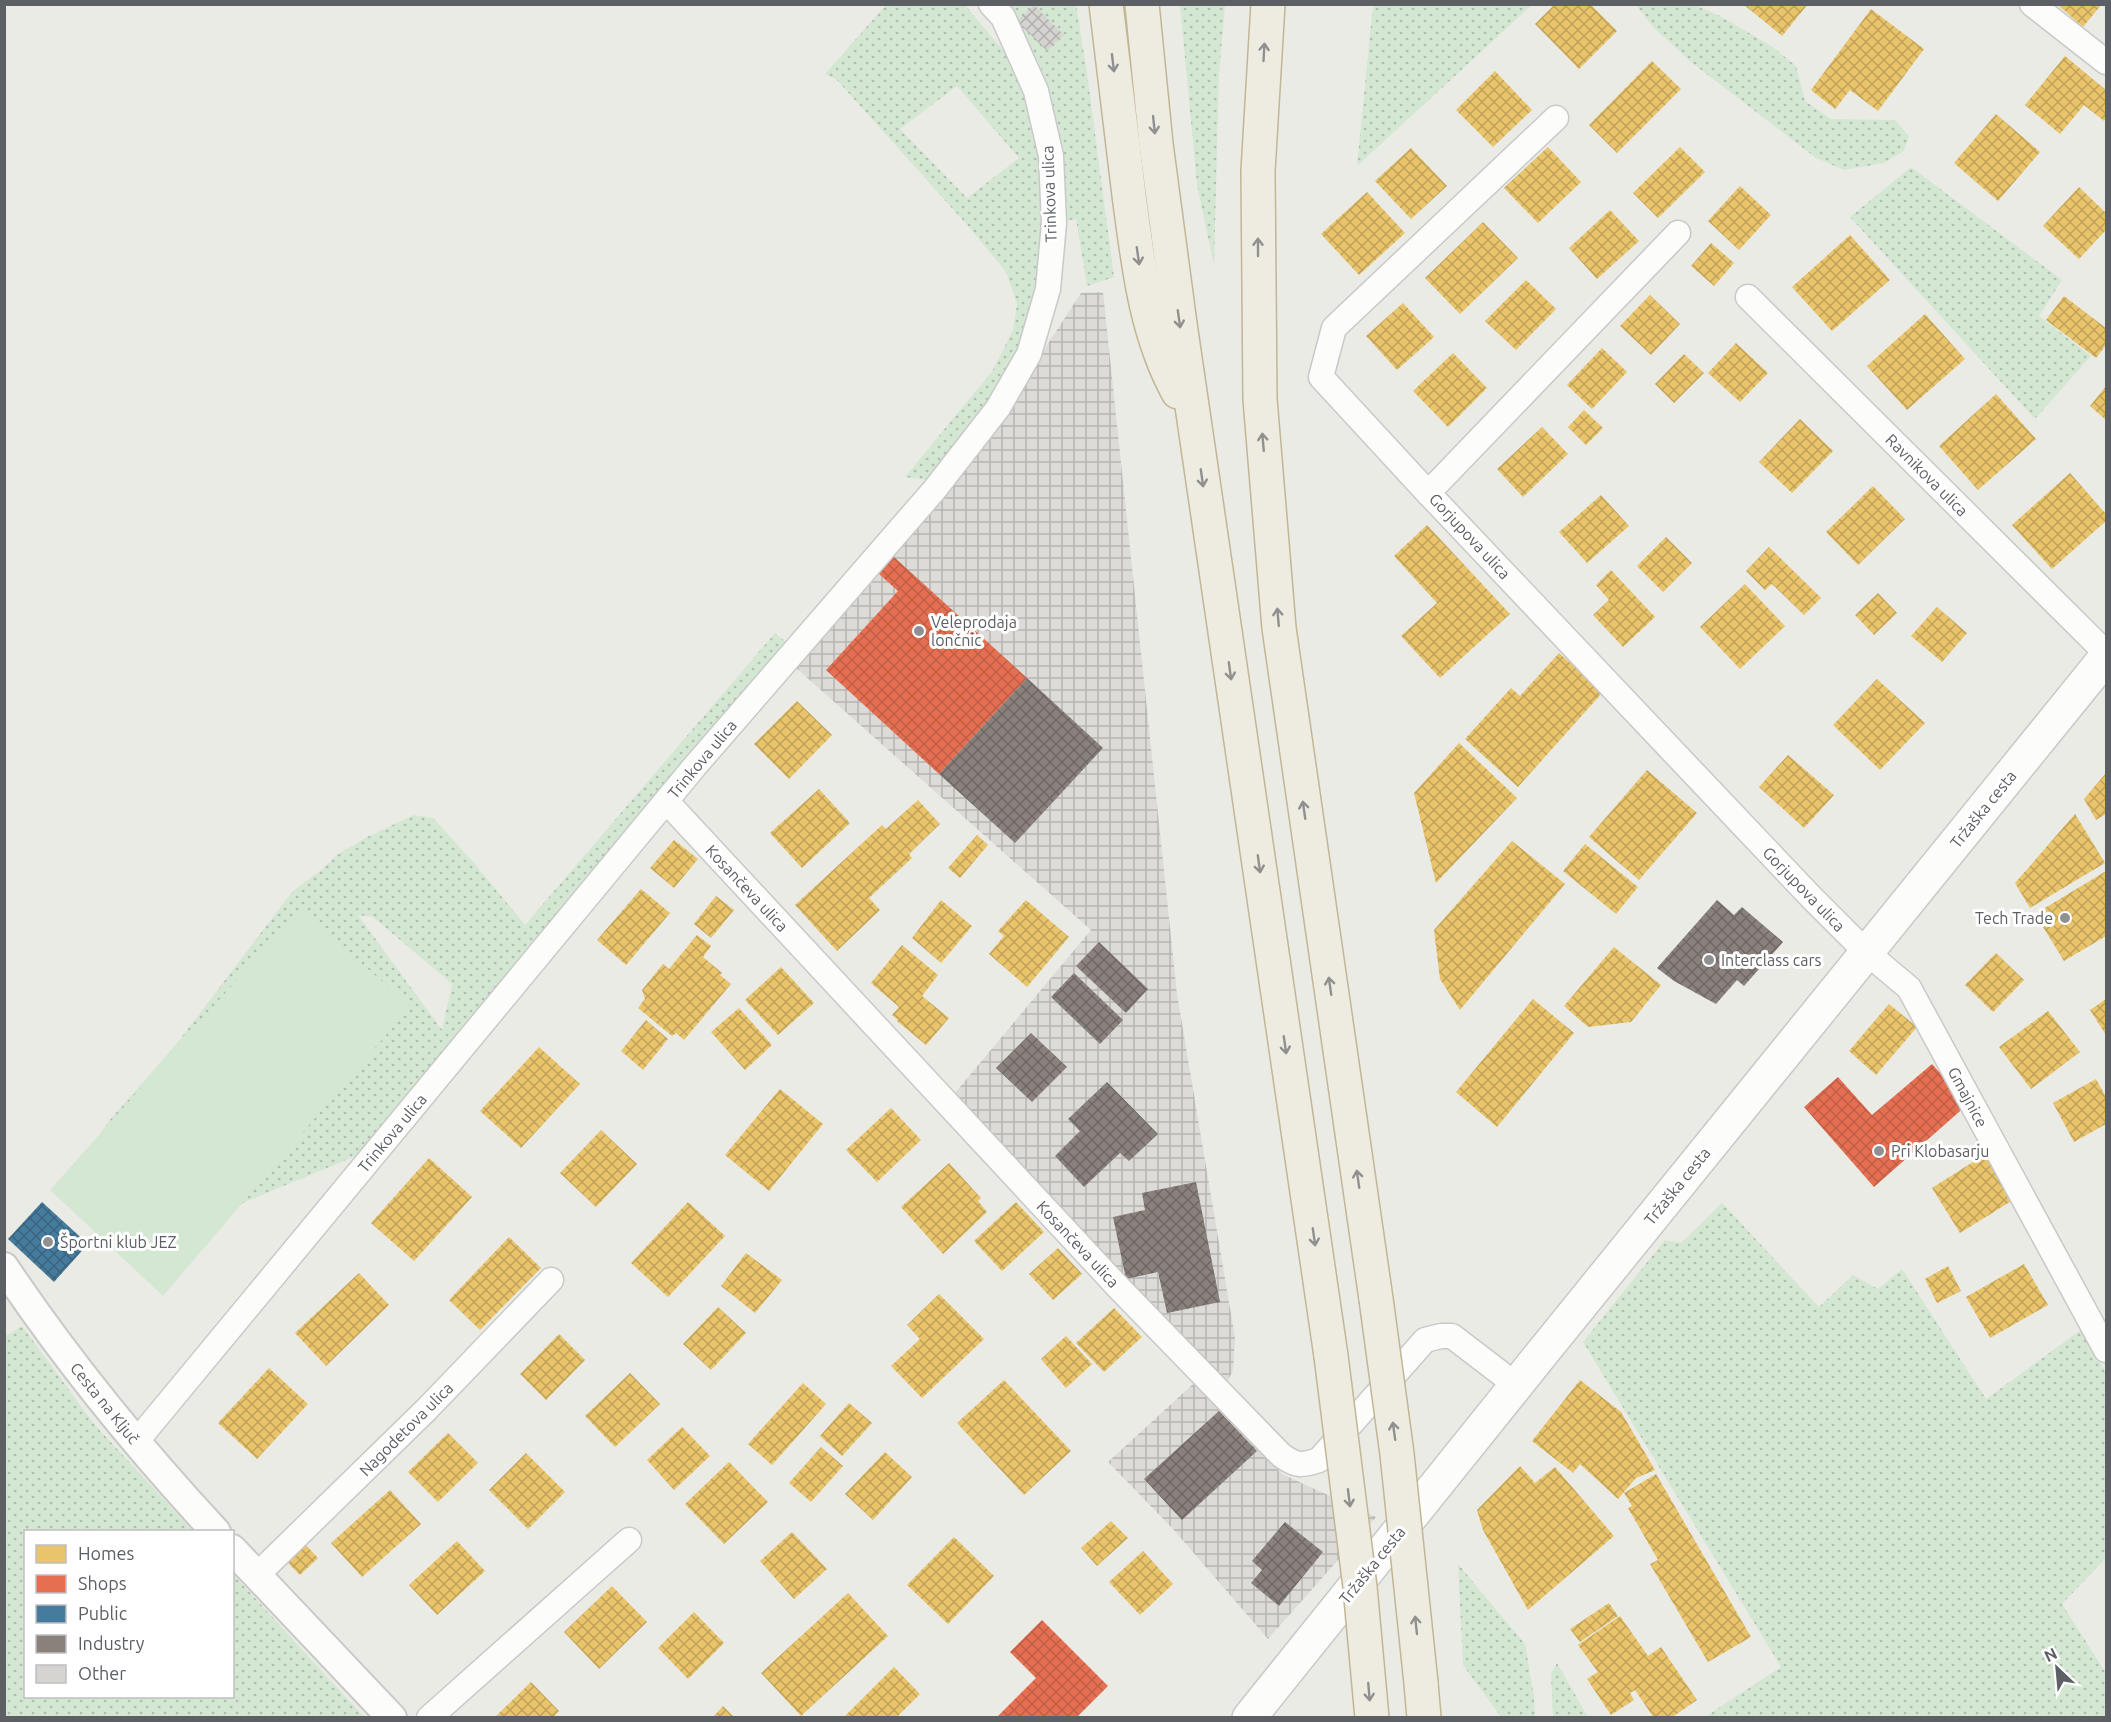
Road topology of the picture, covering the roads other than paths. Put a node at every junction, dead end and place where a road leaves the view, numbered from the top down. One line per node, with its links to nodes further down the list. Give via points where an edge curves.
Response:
1 (991, 4): 13 (street, Trinkova ulica, via 1003,17 1036,91 1051,156 1054,224 1048,289 1029,354 998,408 935,489)
2 (1106, 4): 10 (highway, one-way to 10, via 1142,287 1171,379)
3 (1142, 4): 10 (highway, one-way to 10, via 1156,144)
4 (1268, 4): 28 (highway, one-way to 4, bridge, via 1397,1454 1279,628 1260,399 1258,171)
5 (2032, 4): 6 (street)
6 (2106, 62)
7 (1556, 117): 11 (street, Gorjupova ulica, via 1334,328 1321,377)
8 (1678, 233): 11 (street)
9 (1748, 297): 12 (street, Ravnikova ulica)
10 (1194, 420): 27 (highway, one-way to 27, bridge, via 1331,1356)
11 (1428, 493): 14 (street, Gorjupova ulica)
12 (2106, 655): 14 (main road, Tržaška cesta)
13 (667, 802): 18 (street, Kosančeva ulica, via 1118,1287 1292,1464 1318,1460 1425,1340 1452,1336); 19 (street, Trinkova ulica)
14 (1866, 952): 17 (street, Gmajnice, via 1909,988); 18 (main road, Tržaška cesta)
15 (4, 1267): 19 (street, Cesta na Ključ, via 72,1363)
16 (551, 1280): 23 (street, Nagodetova ulica, via 427,1409)
17 (2106, 1350)
18 (1516, 1385): 26 (main road, Tržaška cesta)
19 (136, 1442): 20 (street, Cesta na Ključ)
20 (214, 1530)
21 (629, 1540): 25 (street)
22 (234, 1551): 23 (street)
23 (257, 1575): 24 (street)
24 (392, 1718)
25 (429, 1718)
26 (1249, 1718)
27 (1372, 1718)
28 (1424, 1718)

